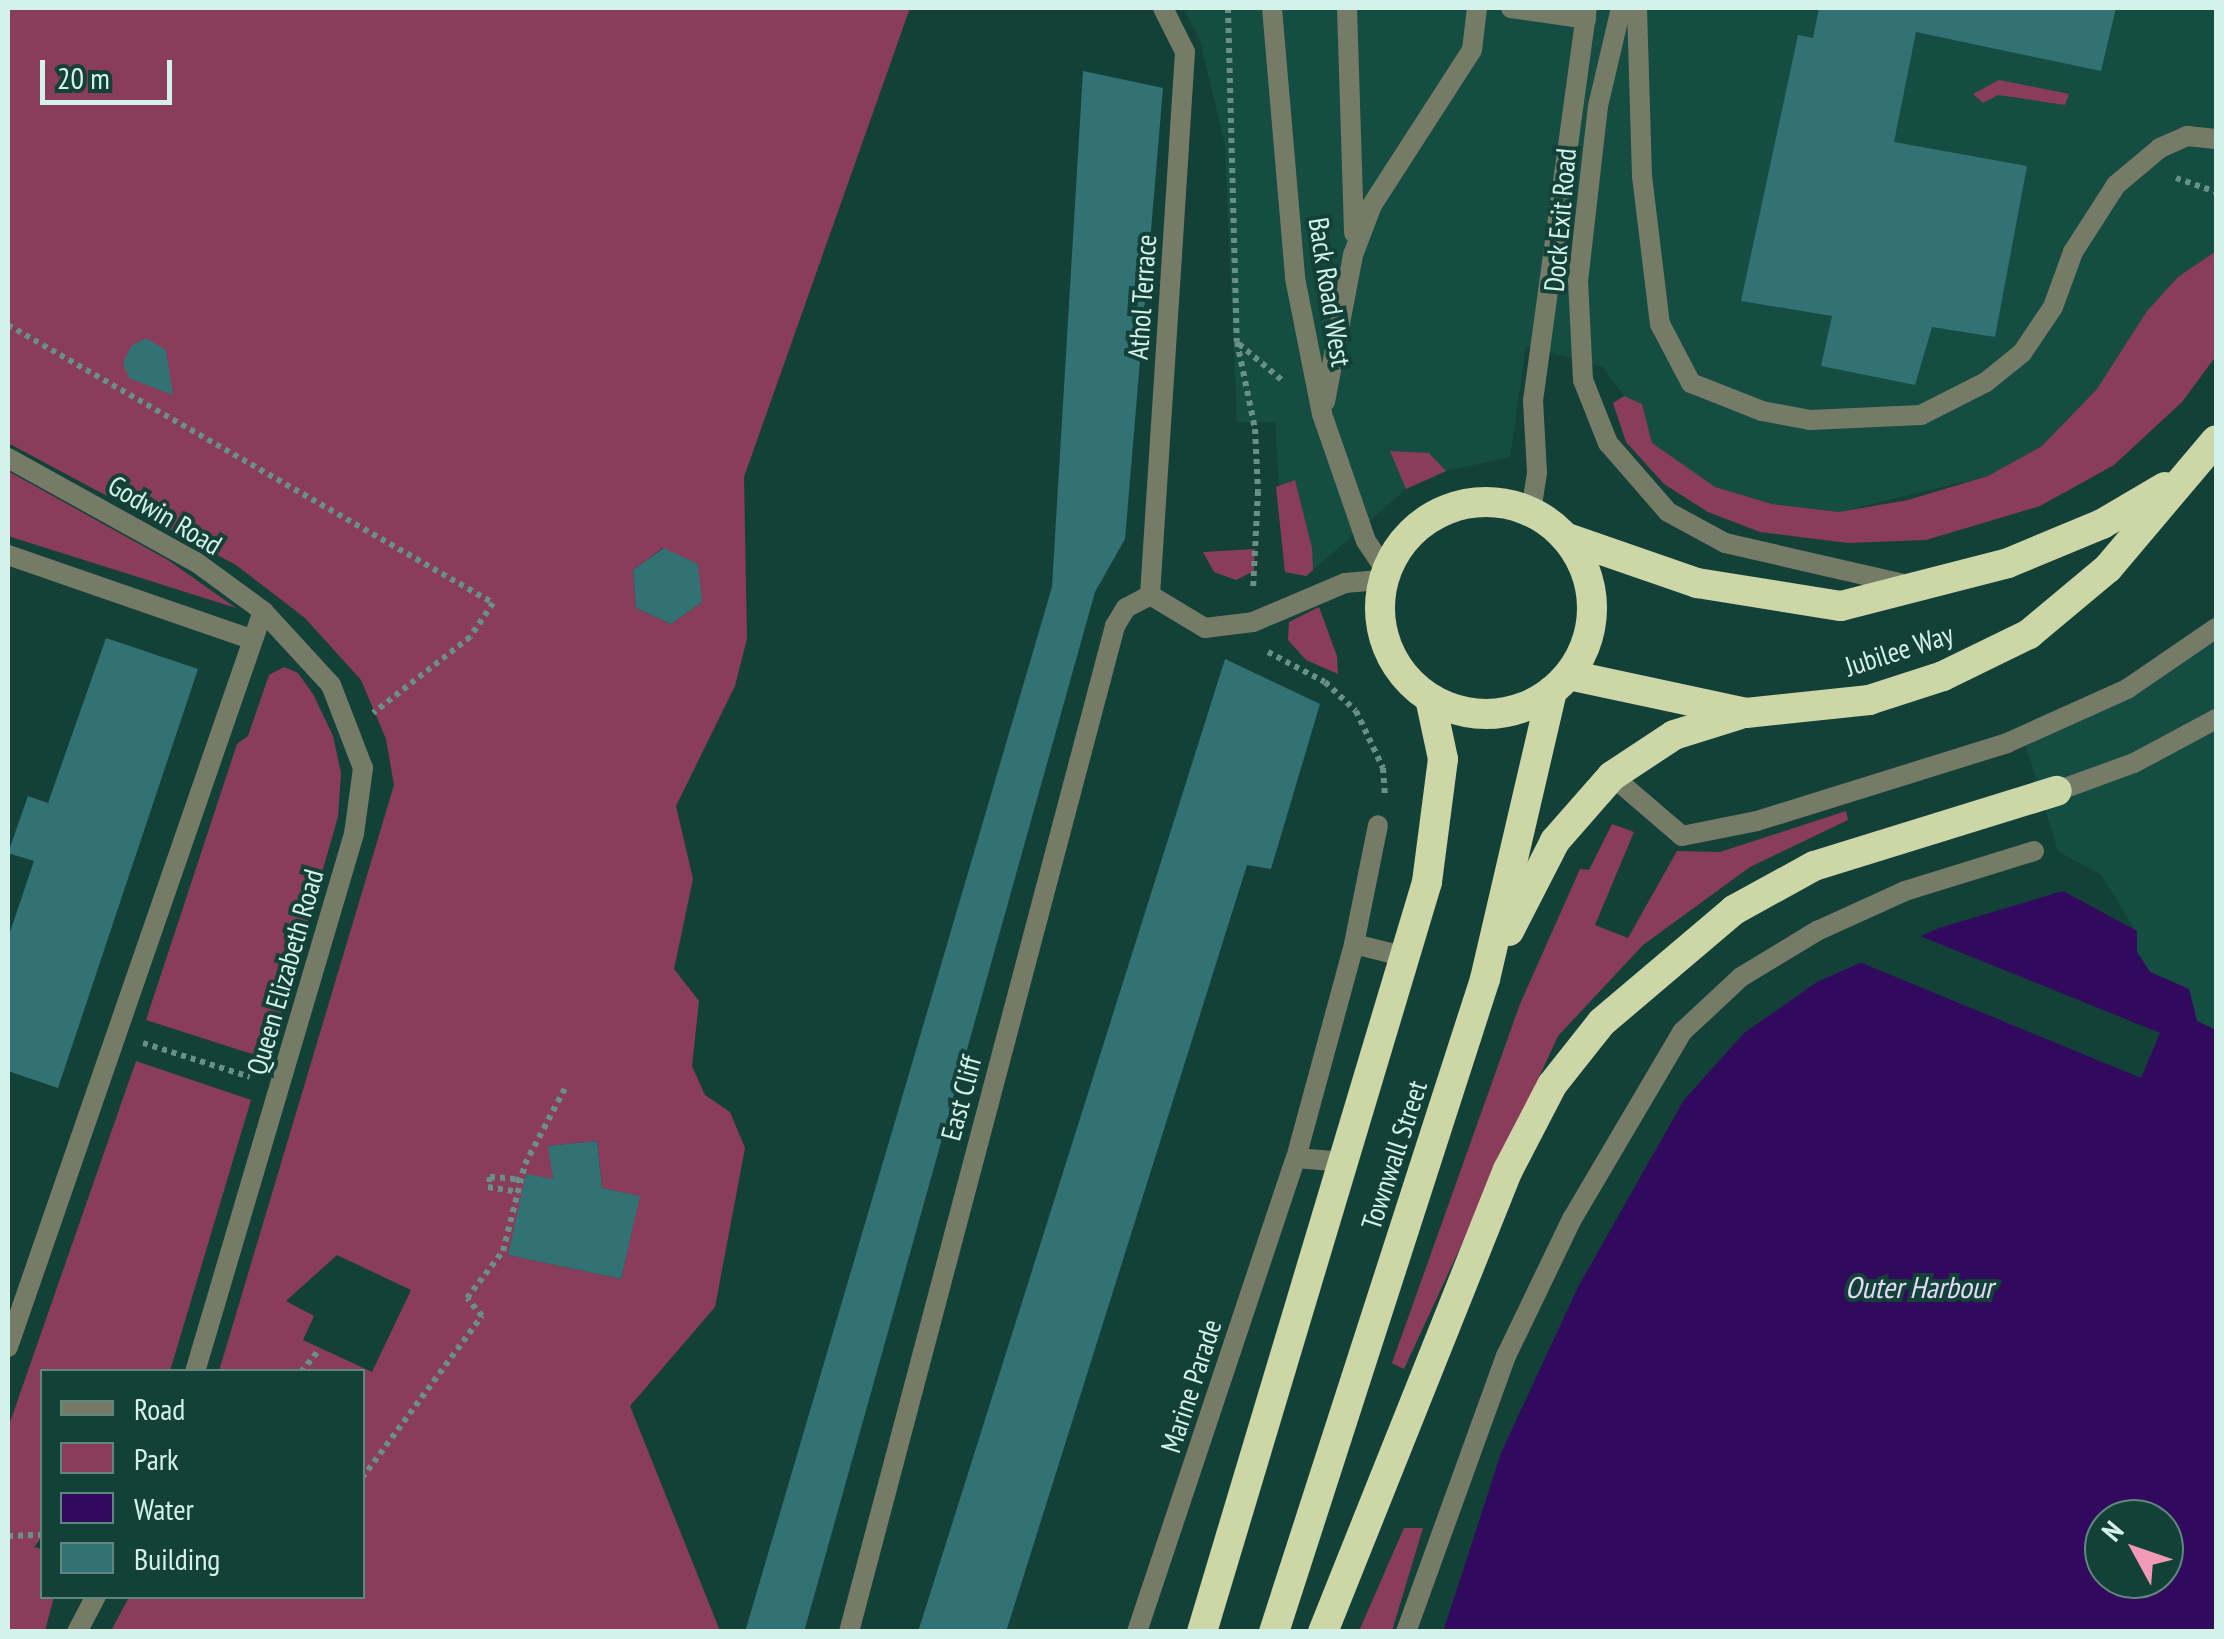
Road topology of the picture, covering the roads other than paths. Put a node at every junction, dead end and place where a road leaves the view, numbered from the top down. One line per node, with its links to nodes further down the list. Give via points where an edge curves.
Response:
1 (1163, 8): 20 (street, Athol Terrace, via 1185,52)
2 (1272, 8): 11 (street, Back Road West, via 1295,278)
3 (1347, 8): 10 (street, via 1357,194)
4 (1478, 8): 10 (street, via 1472,50 1372,204)
5 (1511, 8): 8 (street)
6 (1621, 8): 19 (street, Dock Exit Road, via 1598,106 1578,281 1582,380 1608,443 1668,512 1725,544)
7 (1637, 8): 9 (street, via 1642,176 1660,324 1691,383 1762,412 1810,420 1921,416 1986,382 2022,353 2053,307 2073,252 2116,186 2160,148 2186,136)
8 (1587, 13): 15 (street, Dock Exit Road, via 1533,401 1537,472)
9 (2216, 139)
10 (1353, 255): 11 (street)
11 (1322, 414): 18 (street, Back Road West, via 1366,541)
12 (2216, 440): 14 (highway, Jubilee Way)
13 (8, 458): 21 (street, Godwin Road, via 196,562)
14 (2181, 478): 19 (highway, Jubilee Way, via 2058,542); 26 (highway, Jubilee Way, via 2108,568 2029,634 1943,676 1869,700)
15 (1531, 511): 16 (highway); 18 (highway, via 1501,502 1440,512 1414,530)
16 (1566, 538): 19 (highway, Jubilee Way, via 1697,584 1780,601 1841,606); 24 (highway, via 1591,591 1592,620)
17 (8, 555): 23 (street)
18 (1385, 576): 20 (street, via 1345,582 1252,622 1205,628); 25 (highway, via 1381,630 1392,655)
19 (1916, 586)
20 (1150, 595): 43 (street, East Cliff, via 1126,608 1115,626)
21 (263, 611): 23 (street); 40 (street, Queen Elizabeth Road, via 331,685 364,768 354,834)
22 (2216, 628): 30 (street, via 2128,689 2008,743 1757,821 1682,836)
23 (250, 639): 39 (street)
24 (1561, 683): 25 (highway, via 1505,712 1480,714); 26 (highway, Jubilee Way); 36 (highway, Townwall Street)
25 (1430, 698): 35 (highway, Townwall Street, via 1443,759 1439,818)
26 (1746, 713): 28 (highway, via 1674,735)
27 (2216, 719): 29 (street, via 2134,763)
28 (1612, 776): 30 (street); 36 (highway, via 1555,840)
29 (2057, 790): 47 (highway, via 1814,866 1734,910 1602,1022 1552,1085 1508,1170)
30 (1664, 820): 32 (street)
31 (1378, 825): 34 (street, Marine Parade)
32 (1654, 841)
33 (2034, 852): 48 (street, via 1905,891 1817,931 1741,978 1682,1032 1572,1219 1506,1356)
34 (1354, 944): 35 (street); 37 (street, Marine Parade)
35 (1406, 957): 38 (highway, Townwall Street)
36 (1485, 979): 46 (highway, Townwall Street)
37 (1296, 1158): 38 (street); 44 (street, Marine Parade)
38 (1345, 1162): 45 (highway, Townwall Street)
39 (8, 1347)
40 (195, 1369)
41 (94, 1599): 42 (street)
42 (78, 1632)
43 (848, 1632)
44 (1136, 1632)
45 (1202, 1632)
46 (1274, 1632)
47 (1323, 1632)
48 (1406, 1632)

